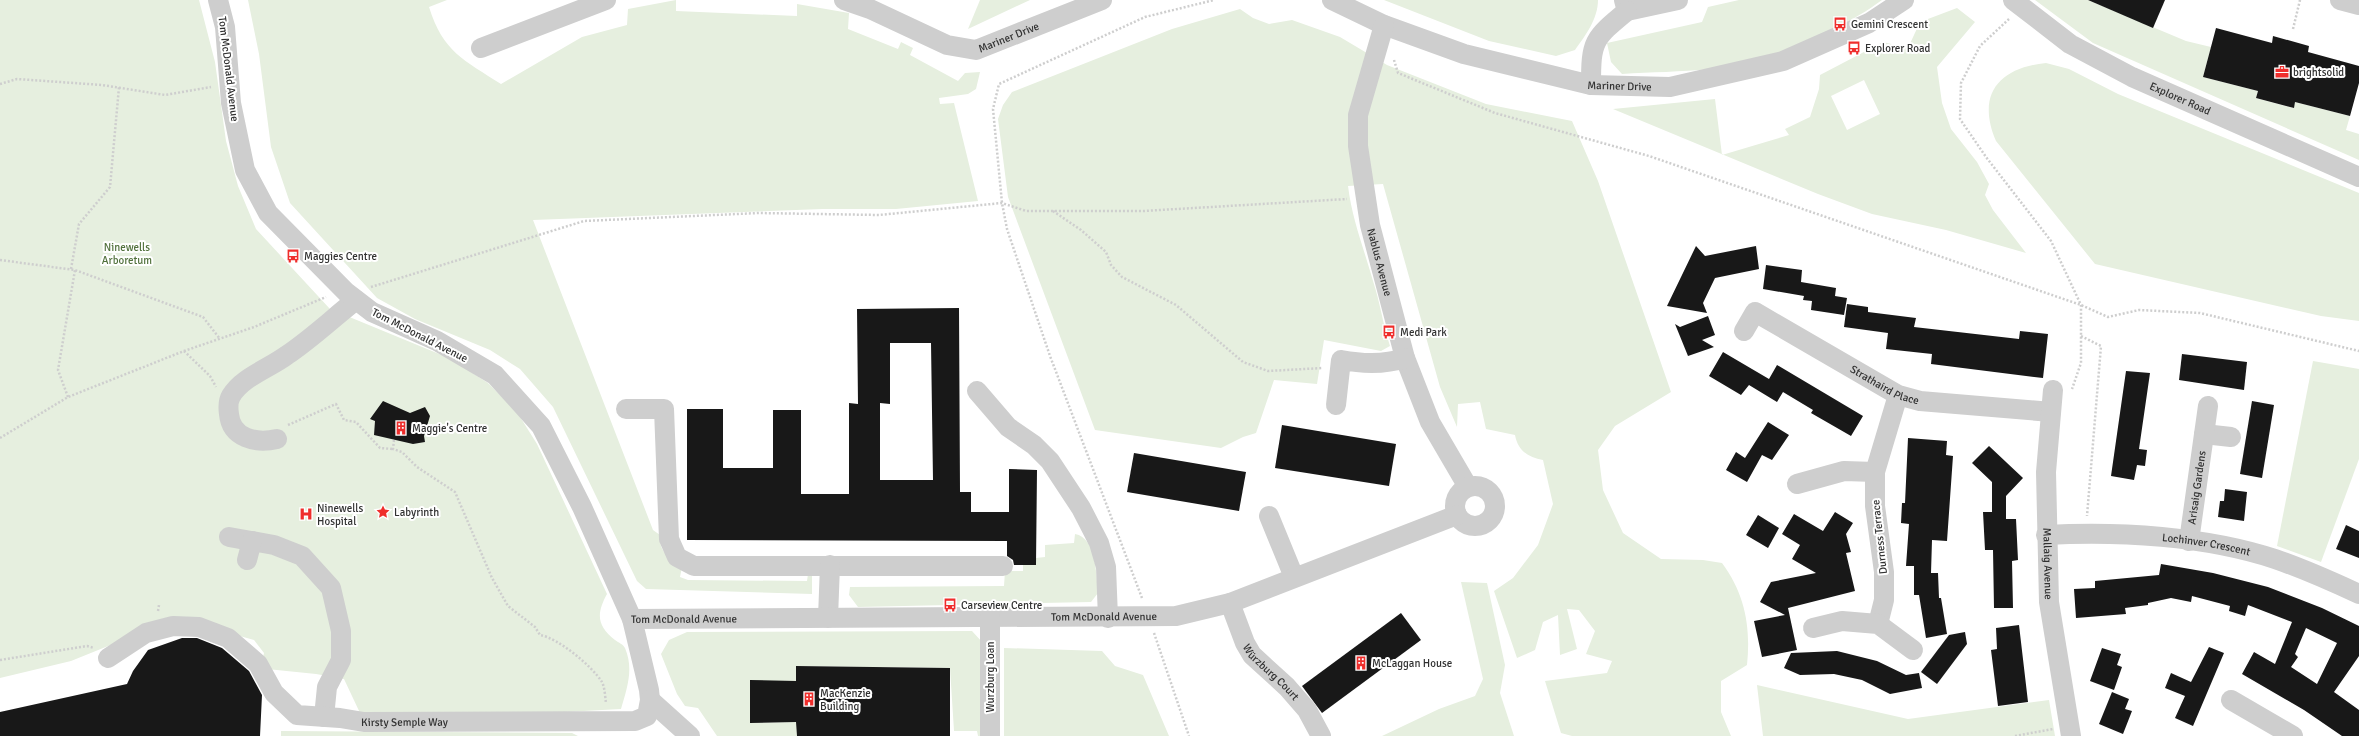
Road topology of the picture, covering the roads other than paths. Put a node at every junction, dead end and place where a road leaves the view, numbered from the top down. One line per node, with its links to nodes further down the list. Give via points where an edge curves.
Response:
1 (218, 0): 17 (street, Tom McDonald Avenue, via 226,27 231,102 245,170 268,213)
2 (606, 0): 14 (street)
3 (844, 0): 9 (street, Mariner Drive)
4 (1102, 0): 9 (street, Mariner Drive, via 976,50 947,45)
5 (1332, 0): 13 (street, Mariner Drive)
6 (1678, 0): 12 (street)
7 (1904, 0): 15 (street, Mariner Drive, via 1870,23 1783,61 1670,87)
8 (2340, 0): 11 (street)
9 (872, 4)
10 (2017, 4): 16 (street, Explorer Road, via 2070,44 2132,77)
11 (2359, 5)
12 (1625, 6): 15 (street, via 1599,34 1591,57)
13 (1384, 26): 15 (street, Mariner Drive, via 1464,54); 19 (street, Nablus Avenue, via 1358,116 1358,146 1370,225)
14 (481, 48)
15 (1591, 85)
16 (2359, 177)
17 (349, 295): 27 (street, via 288,355 238,387 230,397 230,423 242,437 264,442); 48 (street, Tom McDonald Avenue, via 372,312 437,342 495,374 541,426 582,506)
18 (1744, 331): 22 (street, Strathaird Place, via 1755,312)
19 (1405, 358): 23 (street, via 1393,362 1361,364 1341,360); 32 (street, Nablus Avenue, via 1430,422)
20 (2053, 390): 26 (street, Mallaig Avenue)
21 (977, 391): 47 (street, via 1008,427 1034,445 1050,461 1081,508 1099,543 1106,567)
22 (1898, 394): 26 (street, Strathaird Place, via 1920,401); 30 (street, Durness Terrace)
23 (1336, 405)
24 (2208, 406): 28 (street, Arisaig Gardens)
25 (626, 409): 40 (street, via 664,409 669,539 677,557 694,566)
26 (2051, 412): 35 (street, Mallaig Avenue, via 2046,472)
27 (281, 432)
28 (2204, 434): 29 (street); 38 (street, Arisaig Gardens)
29 (2231, 437)
30 (1875, 472): 31 (street, via 1844,471); 49 (street, Durness Terrace, via 1875,506 1884,572 1884,600)
31 (1797, 484)
32 (1468, 487): 33 (street, via 1456,499); 33 (street, via 1475,486 1488,491 1495,503 1493,516 1488,522 1475,527 1462,522)
33 (1456, 515): 42 (street, Tom McDonald Avenue)
34 (1269, 516): 42 (street)
35 (2046, 535): 38 (street, Lochinver Crescent, via 2085,533); 56 (street, Mallaig Avenue, via 2049,602)
36 (230, 537): 37 (street)
37 (252, 541): 39 (street); 55 (street, via 274,545 302,556 331,588 341,631 341,660 327,687)
38 (2189, 541): 43 (street, Lochinver Crescent, via 2274,559)
39 (248, 560)
40 (830, 565): 41 (street); 45 (street)
41 (1003, 566)
42 (1294, 577): 44 (street, Tom McDonald Avenue)
43 (2359, 594)
44 (1230, 603): 47 (street, Tom McDonald Avenue, via 1176,616); 59 (street, Würzburg Court, via 1252,655 1287,687 1307,710)
45 (828, 618): 46 (street, Tom McDonald Avenue); 48 (street, Tom McDonald Avenue)
46 (990, 618): 47 (street, Tom McDonald Avenue); 58 (street, Wurzburg Loan)
47 (1108, 618)
48 (632, 619): 53 (street)
49 (1878, 624): 50 (street, via 1842,621); 51 (street)
50 (1813, 628)
51 (1913, 650)
52 (108, 658): 55 (street, Kirsty Semple Way, via 146,633 173,626 199,628 228,638 258,664 274,693 297,715)
53 (650, 700): 55 (street, Kirsty Semple Way, via 647,716 635,721 364,722); 57 (street)
54 (2231, 700): 60 (street)
55 (324, 717)
56 (2070, 731)
57 (690, 736)
58 (990, 736)
59 (1321, 736)
60 (2293, 736)

